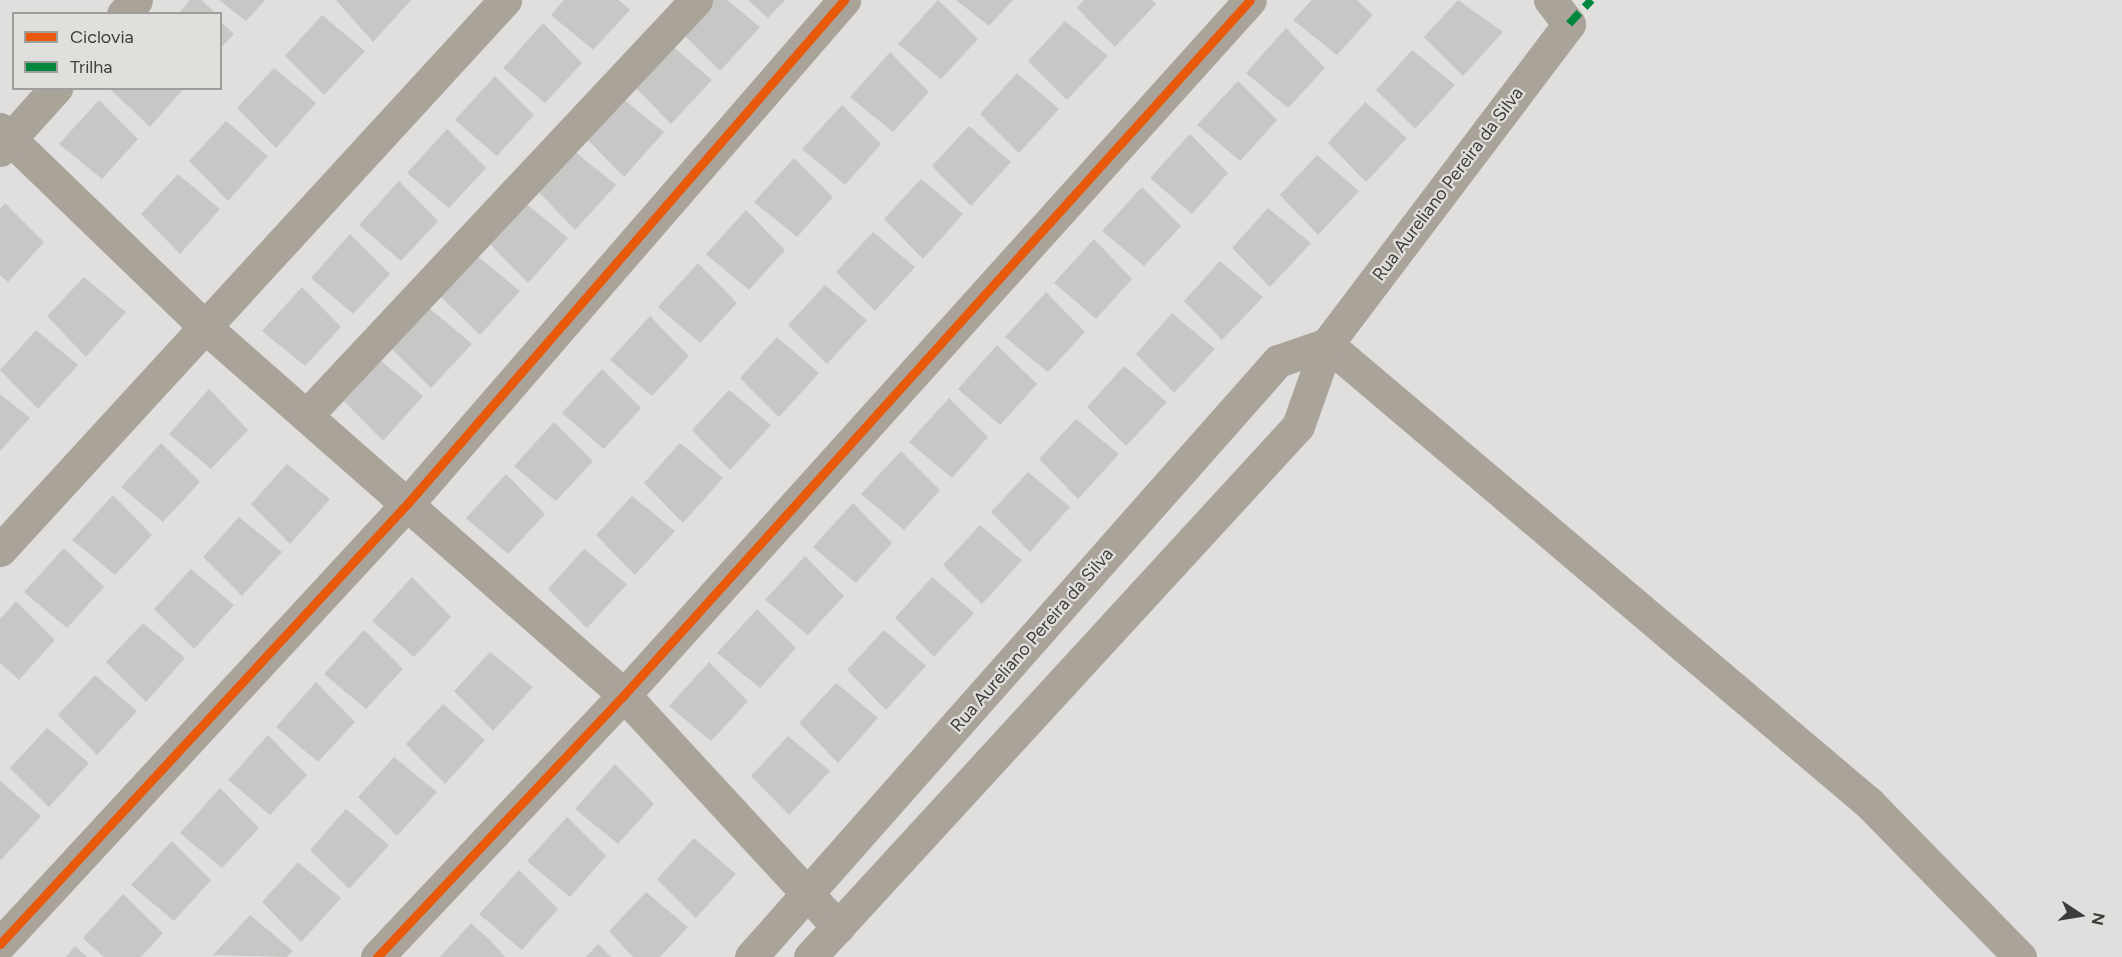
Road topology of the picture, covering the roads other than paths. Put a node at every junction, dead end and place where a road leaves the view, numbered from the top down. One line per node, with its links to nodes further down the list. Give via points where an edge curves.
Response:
1 (136, 0): 6 (street)
2 (505, 0): 10 (street)
3 (696, 0): 12 (street)
4 (844, 0): 13 (street)
5 (1251, 0): 15 (street)
6 (125, 12)
7 (1559, 12): 11 (street, Rua Aureliano Pereira da Silva)
8 (54, 90): 9 (street)
9 (4, 139): 10 (street)
10 (205, 327): 12 (street); 14 (street)
11 (1327, 344): 16 (street, Rua Aureliano Pereira da Silva, via 1278,361); 17 (street, Rua Aureliano Pereira da Silva, via 1298,426); 22 (street, via 1869,803)
12 (307, 415): 13 (street)
13 (408, 503): 15 (street); 18 (street)
14 (0, 550)
15 (624, 695): 16 (street); 19 (street)
16 (807, 896): 17 (street); 20 (street, Rua Aureliano Pereira da Silva)
17 (838, 927): 21 (street, Rua Aureliano Pereira da Silva)
18 (0, 944)
19 (377, 957)
20 (751, 957)
21 (810, 957)
22 (2020, 957)

